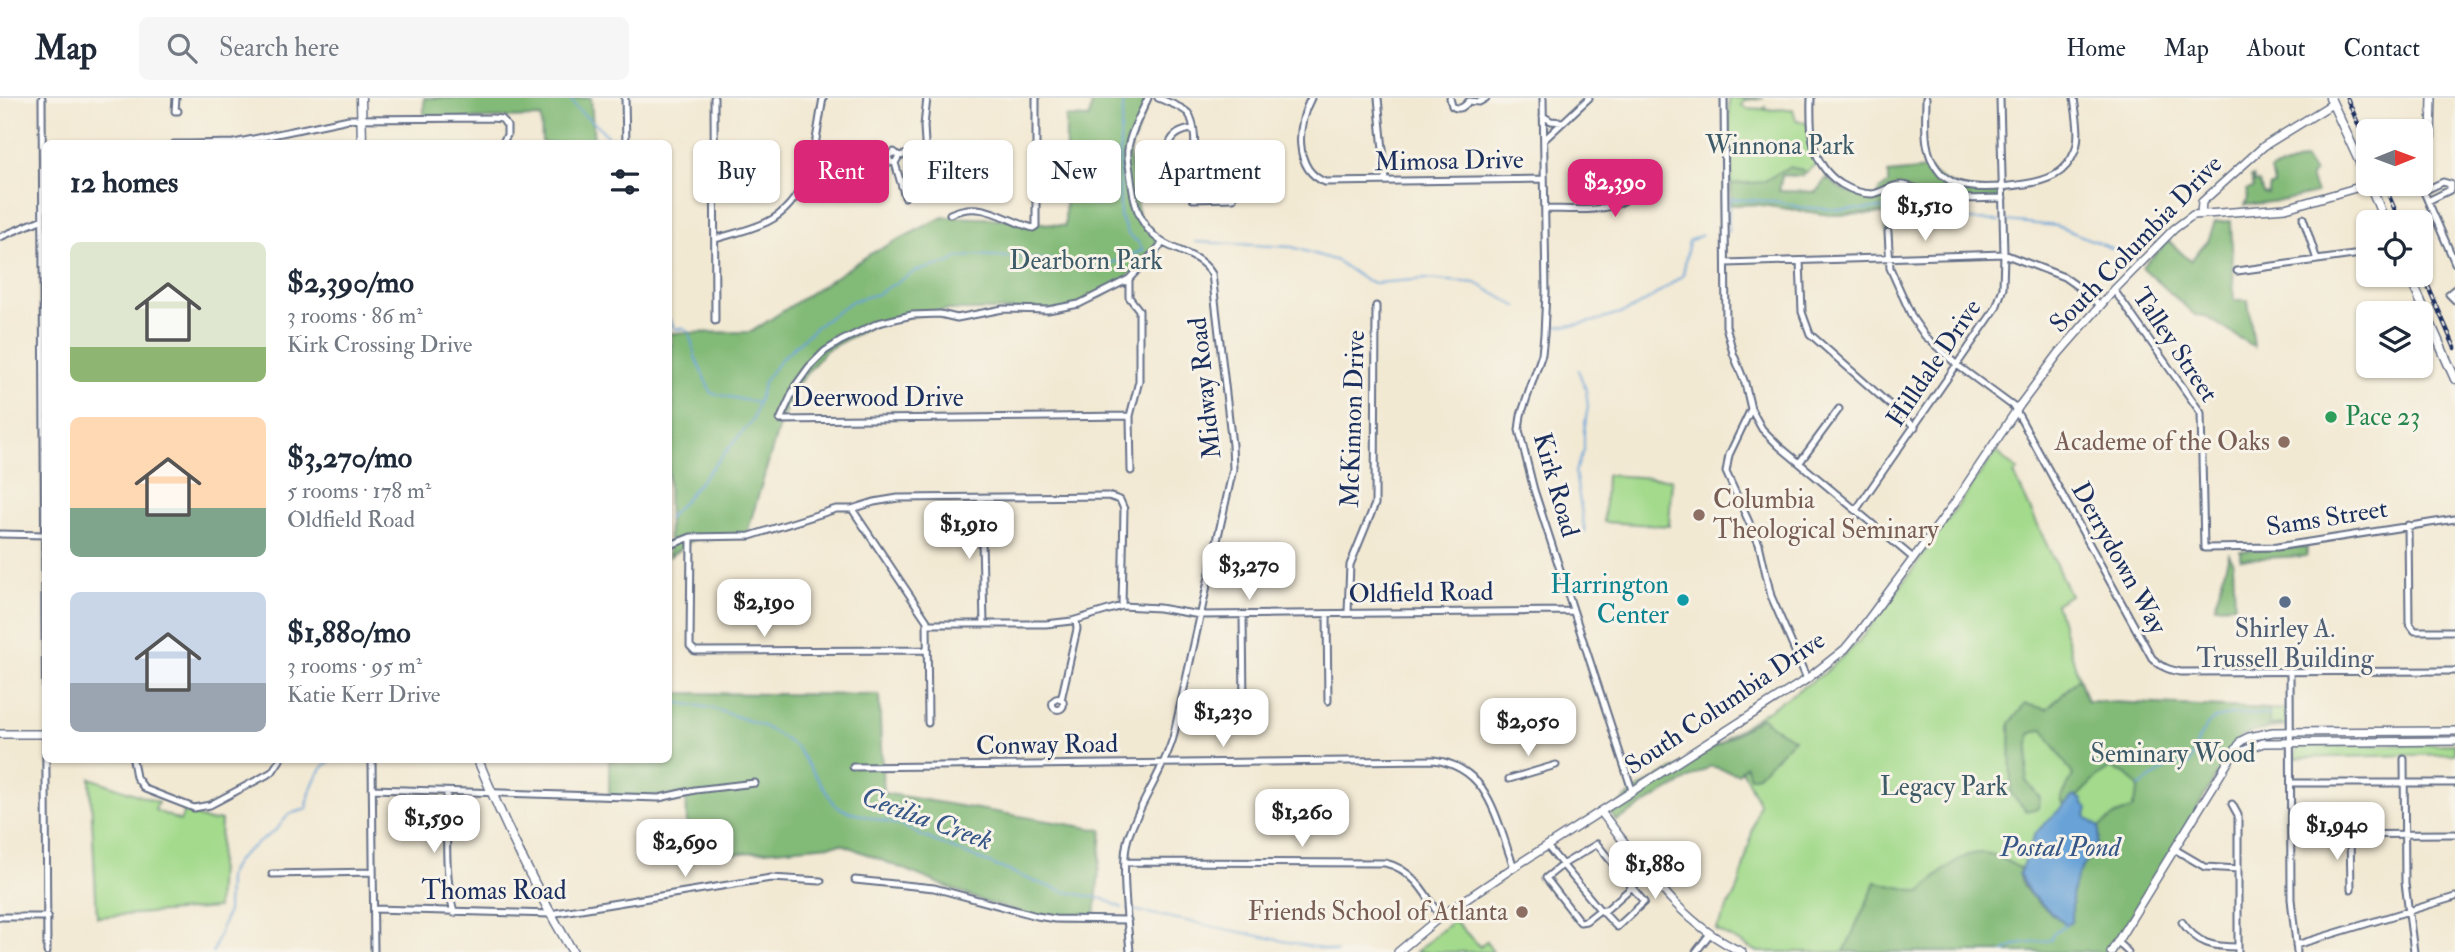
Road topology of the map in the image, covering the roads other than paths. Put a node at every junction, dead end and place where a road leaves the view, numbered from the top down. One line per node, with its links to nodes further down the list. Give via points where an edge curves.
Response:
1 (42, 98): 31 (street)
2 (176, 98): 25 (street)
3 (360, 98): 28 (main road)
4 (625, 98): 35 (street)
5 (714, 98): 62 (street)
6 (823, 98): 62 (street, via 800,193 769,221)
7 (928, 98): 36 (street)
8 (1036, 98): 56 (street, via 1035,226 976,209)
9 (1148, 98): 63 (street, Midway Road, via 1130,143 1129,164 1138,217)
10 (1158, 98): 30 (street, via 1187,113)
11 (1311, 98): 47 (street, Mimosa Drive, via 1301,124 1308,172 1325,182)
12 (1378, 98): 47 (street)
13 (1450, 98): 23 (street, via 1457,108)
14 (1486, 98): 23 (street)
15 (1543, 98): 26 (street, Kirk Road)
16 (1589, 98): 29 (street)
17 (1724, 98): 69 (street)
18 (1811, 98): 53 (street, via 1817,158 1848,188 1876,194 1896,185 1949,198)
19 (1926, 98): 48 (street, via 1930,157 1944,177 1956,184)
20 (2000, 98): 48 (street, Hilldale Drive)
21 (2074, 98): 48 (street, via 2076,150 2068,165 2042,180)
22 (2432, 98): 27 (main road)
23 (1469, 100)
24 (2331, 101): 41 (main road); 57 (main road, South Columbia Drive, via 2259,150 2202,202)
25 (178, 111)
26 (1543, 116): 29 (street); 39 (street, Kirk Road)
27 (2432, 119)
28 (361, 121): 32 (street); 33 (main road); 34 (street, via 502,119 508,125)
29 (1563, 122): 39 (street)
30 (1193, 129): 37 (street, via 1174,135); 38 (street)
31 (43, 140)
32 (249, 140)
33 (362, 140)
34 (504, 140)
35 (626, 140)
36 (925, 140)
37 (1172, 140)
38 (1193, 140)
39 (1544, 140): 46 (street, Kirk Road)
40 (903, 155): 42 (street)
41 (2356, 155)
42 (899, 156): 43 (street); 43 (street, via 894,152 888,156)
43 (895, 163): 51 (street)
44 (1645, 168): 55 (street, via 1630,198 1621,204)
45 (1194, 179): 45 (street, via 1191,197 1233,198 1234,179)
46 (1544, 179): 47 (street, Mimosa Drive); 55 (street, Kirk Road)
47 (1386, 181)
48 (2002, 186): 53 (street, Hilldale Drive)
49 (2356, 187): 57 (main road, via 2286,208)
50 (2433, 187): 54 (street, via 2450,184 2449,191)
51 (903, 190)
52 (2426, 196): 54 (street)
53 (2003, 198): 64 (street, Hilldale Drive)
54 (2428, 201): 70 (street)
55 (1545, 209): 101 (street, Kirk Road, via 1544,342 1519,430)
56 (950, 214)
57 (2201, 214): 75 (main road, South Columbia Drive, via 2180,224)
58 (2303, 218): 67 (street)
59 (42, 219): 61 (street)
60 (1888, 232): 66 (street, Derrydown Way)
61 (0, 237)
62 (715, 239): 79 (street)
63 (1163, 243): 72 (street, Deerwood Drive); 103 (street, Midway Road, via 1196,257 1212,274 1232,444 1233,469)
64 (2004, 254): 66 (street); 78 (street, via 2064,277); 80 (street, Hilldale Drive, via 2003,288 1996,308)
65 (2356, 255): 67 (street)
66 (1890, 257): 68 (street); 80 (street, Derrydown Way, via 1890,268 1913,319)
67 (2317, 260): 71 (street)
68 (1800, 261): 69 (street); 86 (street, via 1802,312 1810,334)
69 (1726, 262): 82 (street, via 1726,326)
70 (2455, 263)
71 (2237, 271)
72 (1129, 279): 85 (street, via 1129,297 1139,310 1139,380); 85 (street, Deerwood Drive, via 1089,301 1059,309 1003,309 957,318 912,315 878,323 825,351 796,386 780,420)
73 (2414, 287): 81 (main road)
74 (2455, 289): 76 (street, via 2449,294)
75 (2114, 290): 78 (main road, South Columbia Drive); 98 (street, Talley Street, via 2201,412)
76 (2455, 300)
77 (1376, 306): 102 (street, McKinnon Drive, via 1375,504 1350,565)
78 (2100, 306): 84 (main road, South Columbia Drive)
79 (715, 321)
80 (1957, 365): 84 (street, Derrydown Way); 86 (street, Hilldale Drive)
81 (2455, 379)
82 (1751, 409): 87 (street, via 1762,429); 113 (street, via 1729,454 1727,472 1759,544 1771,596)
83 (1839, 409): 87 (street)
84 (2016, 412): 99 (main road, South Columbia Drive); 111 (street, Derrydown Way, via 2159,665 2181,672)
85 (1130, 416): 88 (street)
86 (1915, 427): 91 (street, Hilldale Drive)
87 (1800, 462): 91 (street)
88 (1131, 471)
89 (981, 498): 90 (street, via 898,498); 100 (street, via 1098,496 1120,500 1124,519); 108 (street)
90 (852, 509): 96 (street, via 823,513 750,536); 107 (street)
91 (1856, 510): 99 (street)
92 (2455, 519): 93 (street, Sams Street)
93 (2408, 525): 98 (street, Sams Street, via 2277,547); 109 (street, via 2411,628)
94 (0, 534): 95 (street)
95 (42, 535)
96 (691, 537): 97 (street); 110 (street, via 690,646 695,651)
97 (672, 544)
98 (2204, 548)
99 (1913, 558): 113 (main road, South Columbia Drive, via 1845,649)
100 (1122, 606): 103 (street, Oldfield Road); 106 (street, Oldfield Road)
101 (1573, 611): 102 (street, Oldfield Road); 138 (street, Kirk Road)
102 (1348, 612): 105 (street, Oldfield Road)
103 (1200, 615): 104 (street, Oldfield Road); 129 (street, Midway Road)
104 (1243, 615): 105 (street, Oldfield Road); 116 (street)
105 (1327, 615): 115 (street)
106 (1076, 620): 108 (street, Oldfield Road); 114 (street)
107 (928, 624): 108 (street, Oldfield Road); 110 (street)
108 (984, 624)
109 (2455, 631)
110 (927, 650): 117 (street)
111 (2290, 671): 112 (street, Derrydown Way); 121 (street)
112 (2455, 671)
113 (1807, 679): 138 (main road, South Columbia Drive)
114 (1061, 699)
115 (1328, 701)
116 (1244, 707)
117 (928, 723)
118 (2455, 732): 121 (main road)
119 (0, 734): 120 (main road)
120 (42, 734)
121 (2291, 737): 122 (main road); 135 (street); 148 (main road, via 2261,733 2241,741)
122 (2455, 741)
123 (2404, 759): 133 (street)
124 (45, 763): 167 (street)
125 (134, 763): 126 (street, via 145,789 194,808 210,805 263,777)
126 (278, 763)
127 (372, 763): 137 (street)
128 (479, 763): 140 (main road)
129 (1165, 763): 131 (street, Conway Road); 149 (street, Midway Road, via 1128,839); 151 (street, Conway Road, via 1449,762 1478,781 1486,793)
130 (1556, 765): 132 (street)
131 (853, 767)
132 (1509, 779)
133 (2404, 782): 135 (street); 136 (street); 146 (street)
134 (755, 783): 140 (street, via 659,798)
135 (2291, 783): 144 (street)
136 (2455, 783)
137 (372, 789): 139 (street); 153 (street)
138 (1632, 790): 142 (main road, South Columbia Drive)
139 (447, 793): 140 (street); 164 (street, via 448,890)
140 (492, 794): 165 (main road)
141 (2232, 804): 152 (street, via 2238,816)
142 (1601, 812): 147 (main road, South Columbia Drive); 154 (main road)
143 (2455, 834): 146 (street)
144 (2291, 835): 145 (street); 173 (street)
145 (2350, 835): 146 (street); 159 (street)
146 (2405, 835): 163 (street)
147 (1547, 846): 150 (street); 151 (main road, South Columbia Drive)
148 (2176, 850): 152 (street, via 2205,867); 172 (main road)
149 (1125, 862): 168 (street, via 1385,863 1414,879); 169 (street, Midway Road)
150 (1562, 865): 158 (street, via 1597,844); 162 (street); 162 (street, via 1546,878 1580,922)
151 (1514, 867): 168 (main road, South Columbia Drive)
152 (2238, 869): 174 (street)
153 (373, 872): 155 (street); 161 (street)
154 (1649, 872): 158 (street); 171 (main road, via 1684,914)
155 (272, 874)
156 (855, 880): 169 (street, via 934,888 1055,919)
157 (821, 881): 165 (street, Thomas Road, via 771,878)
158 (1632, 887): 162 (street); 162 (street, via 1644,905 1619,926)
159 (2351, 889)
160 (2455, 897): 163 (street)
161 (374, 909): 164 (street, Thomas Road); 176 (street)
162 (1601, 911)
163 (2410, 912): 173 (street); 184 (street)
164 (454, 913): 165 (street, Thomas Road)
165 (550, 914): 177 (main road)
166 (0, 917): 167 (street)
167 (48, 917): 175 (street)
168 (1440, 917): 179 (main road, South Columbia Drive)
169 (1128, 920): 178 (street, Midway Road)
170 (2182, 922): 174 (street, via 2199,941)
171 (1709, 935): 180 (street); 181 (main road)
172 (2118, 943): 182 (main road); 183 (street)
173 (2296, 948)
174 (2238, 949)
175 (47, 952)
176 (374, 952)
177 (573, 952)
178 (1130, 952)
179 (1398, 952)
180 (1696, 952)
181 (1742, 952)
182 (2111, 952)
183 (2128, 952)
184 (2414, 952)

